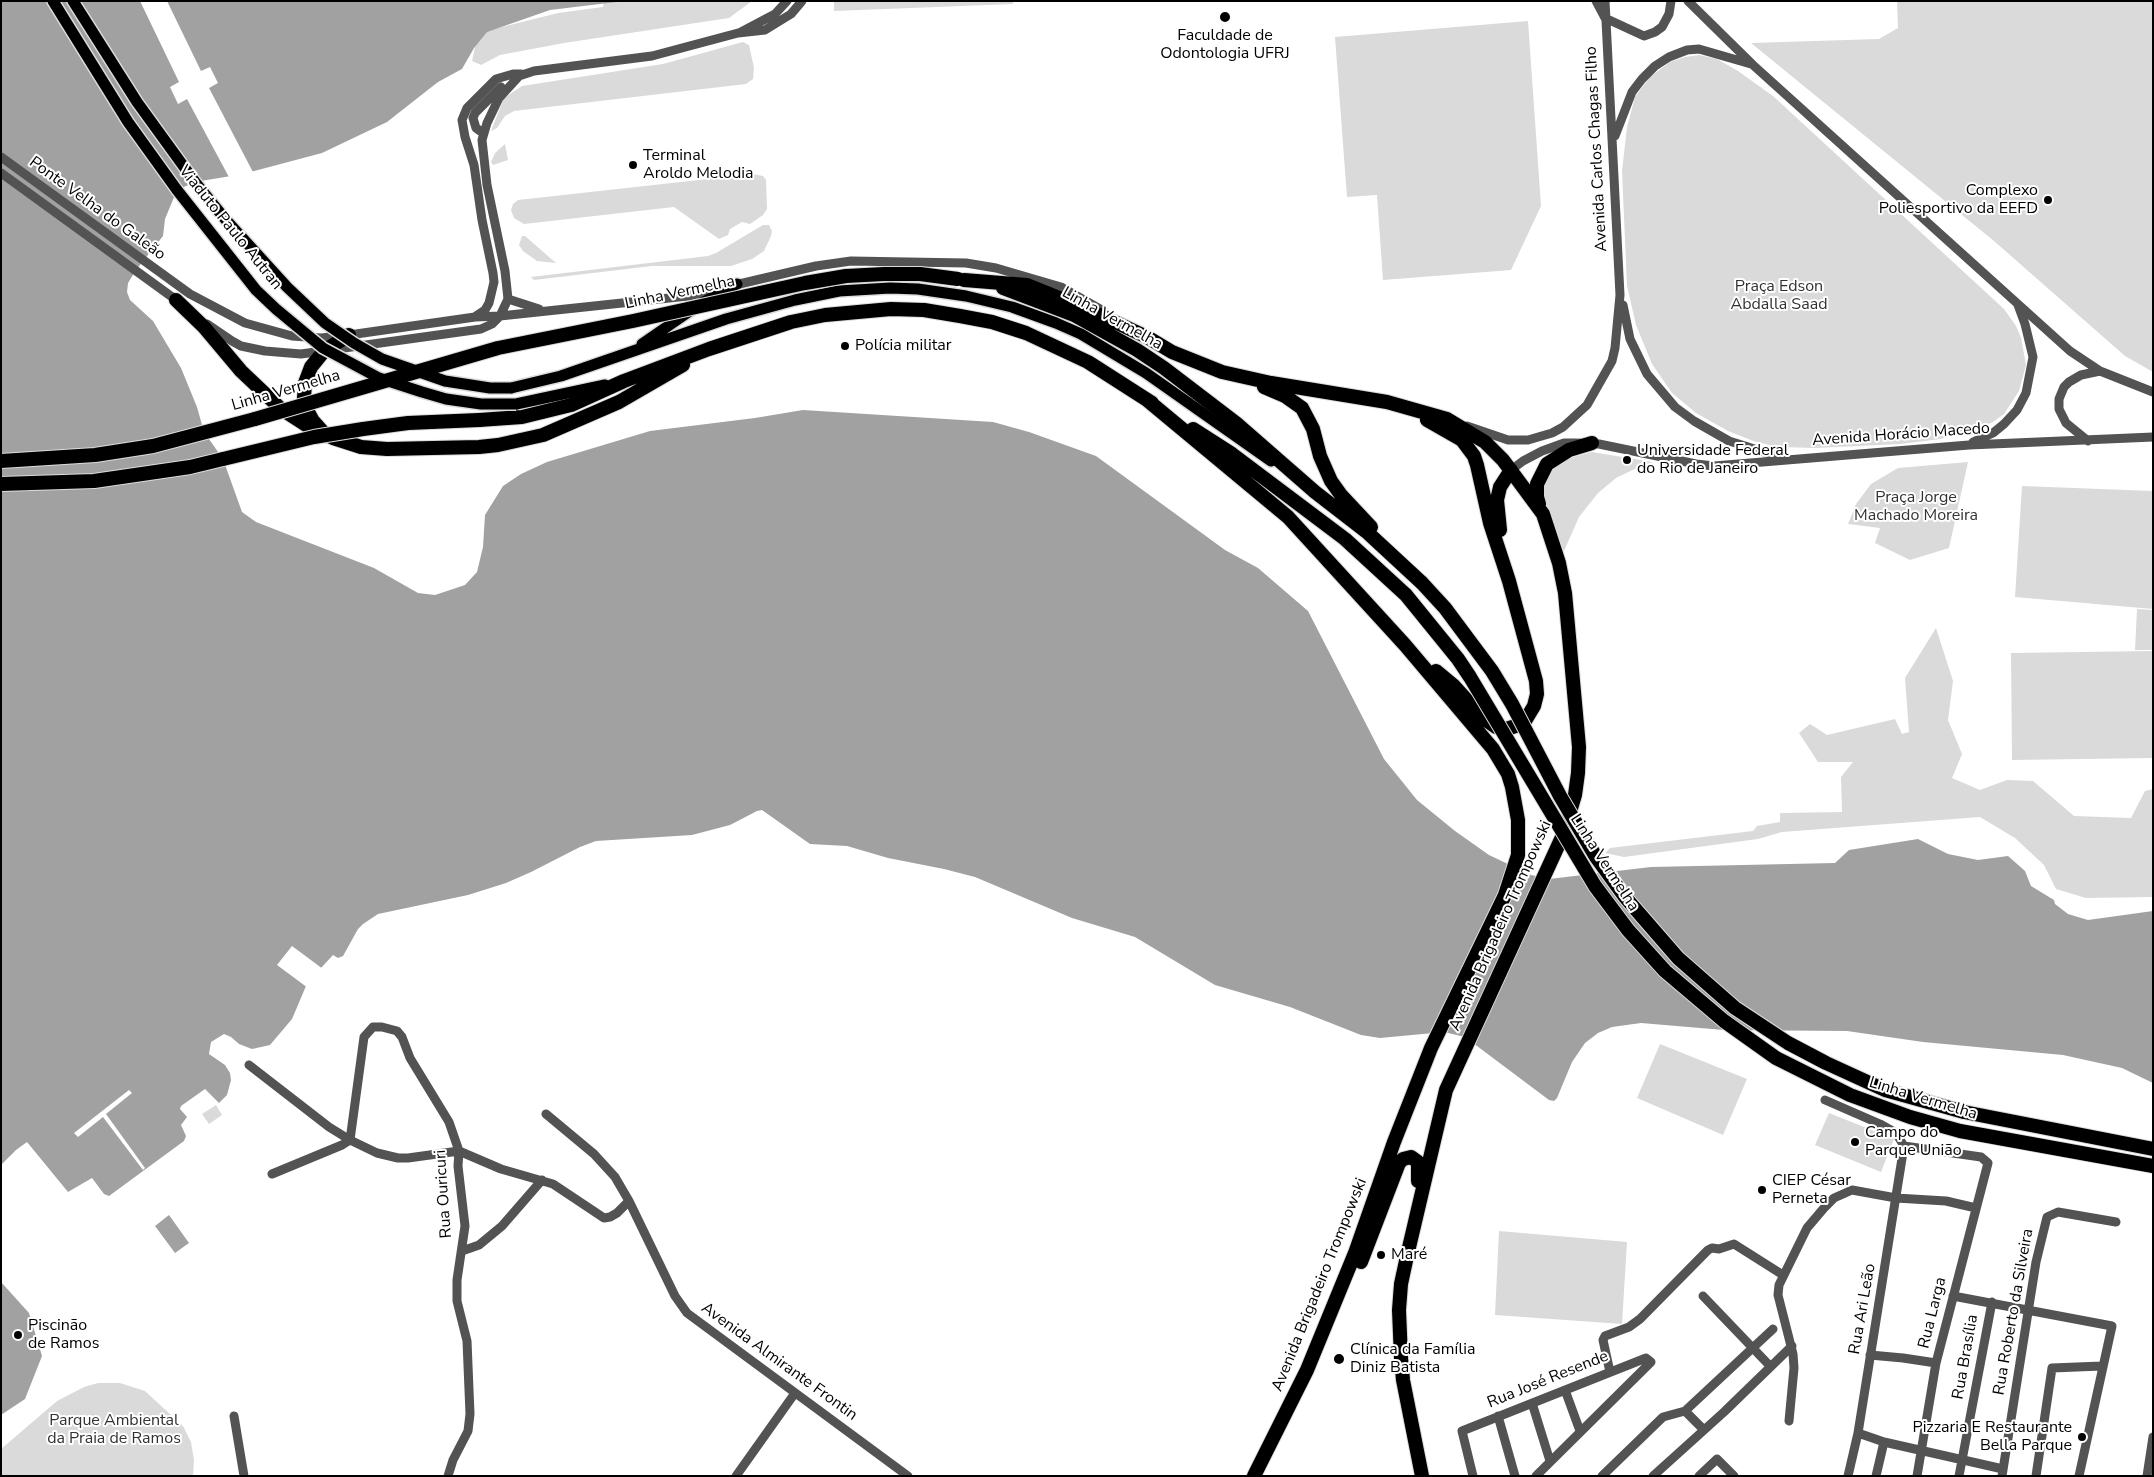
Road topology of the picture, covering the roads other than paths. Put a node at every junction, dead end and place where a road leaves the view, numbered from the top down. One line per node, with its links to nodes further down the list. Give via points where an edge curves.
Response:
1 (53, 1): 34 (main road, Viaduto Paulo Autran, bridge, via 128,122 237,268 276,309 323,348 379,378 446,399 481,404 516,404)
2 (73, 1): 31 (main road, Viaduto Paulo Autran, bridge, via 137,102 196,182 248,245 308,308 354,343 406,369 437,379 490,388 512,388 546,380)
3 (787, 1): 10 (street, via 775,14)
4 (802, 1): 10 (street, via 791,14 770,28)
5 (1596, 1): 9 (street)
6 (1605, 1): 9 (street, Avenida Carlos Chagas Filho)
7 (1671, 1): 9 (street, via 1662,27 1644,36)
8 (1688, 1): 11 (street)
9 (1605, 18): 14 (street, Avenida Carlos Chagas Filho)
10 (738, 33): 12 (street, via 652,56)
11 (1753, 65): 14 (street, via 1699,49 1669,56 1654,66 1632,92); 23 (street)
12 (521, 74): 13 (street, via 499,98); 13 (street, via 500,87 475,113 473,124); 25 (street, via 496,78 475,98 462,120 474,165 493,273 492,296 485,310)
13 (483, 133): 20 (street, via 487,184)
14 (1614, 140): 21 (street, Avenida Carlos Chagas Filho)
15 (1, 157): 18 (street, Ponte Velha do Galeão)
16 (1, 173): 22 (street, Ponte Velha do Galeão)
17 (961, 279): 28 (highway, via 1027,285); 45 (highway, Linha Vermelha, bridge, via 901,274 827,279 498,348 153,446 95,455); 48 (highway, Linha Vermelha, via 1015,292 1061,309 1137,350 1189,386)
18 (175, 284): 27 (street, Avenida Brigadeiro Trompowski, via 225,314 266,330 306,338)
19 (737, 284): 24 (street, Avenida Brigadeiro Trompowski, via 688,296); 28 (street, Avenida Brigadeiro Trompowski, via 851,261 966,262 1061,287); 31 (main road, via 700,304)
20 (508, 295): 24 (street, via 529,307); 26 (street)
21 (1620, 295): 38 (street, Avenida Carlos Chagas Filho, via 1612,361 1587,404 1563,427 1528,440 1508,440); 44 (street, Avenida Carlos Chagas Filho, via 1630,339 1646,374 1675,407 1729,441)
22 (172, 297): 30 (street, Avenida Brigadeiro Trompowski, via 224,337 241,346 291,354); 40 (highway, via 280,408)
23 (2018, 304): 32 (street, via 2070,351); 43 (street, via 2033,356 2026,393 2004,424)
24 (549, 310): 26 (street, Avenida Brigadeiro Trompowski)
25 (474, 316): 26 (street, Avenida Brigadeiro Trompowski); 27 (street, Avenida Brigadeiro Trompowski)
26 (500, 316): 30 (street, Avenida Brigadeiro Trompowski, via 481,329)
27 (349, 336): 30 (highway)
28 (1147, 338): 33 (highway, Avenida Brigadeiro Trompowski)
29 (709, 349): 34 (highway, Linha Vermelha); 36 (highway, Linha Vermelha, via 791,322 825,315 891,309 924,310 992,322 1026,333 1088,362); 40 (highway, via 619,402 543,435 480,447 388,449 361,447)
30 (324, 351): 40 (highway, via 307,374 304,398 313,421)
31 (624, 355): 48 (main road, Linha Vermelha, via 726,319 839,291 899,289 966,296 1026,311 1081,334 1146,373)
32 (2100, 371): 35 (street); 41 (street, via 2081,375 2069,382 2059,399 2059,409 2066,423)
33 (1222, 372): 37 (highway, Avenida Brigadeiro Trompowski); 50 (highway, via 1285,396 1302,408 1331,481)
34 (624, 381): 47 (highway, Linha Vermelha, bridge, via 571,405 522,417 408,424 345,432 190,467 94,481)
35 (2153, 392)
36 (1146, 399): 52 (highway, Linha Vermelha, via 1288,517); 60 (highway, Linha Vermelha, bridge, via 1232,454 1345,539 1406,595 1470,677 1595,886 1628,930 1665,970 1724,1021 1776,1058 1850,1095 1910,1117 1960,1131)
37 (1402, 407): 38 (highway, Avenida Brigadeiro Trompowski); 51 (highway, via 1454,434 1468,448 1477,465)
38 (1447, 419): 46 (highway, Avenida Brigadeiro Trompowski, via 1485,442)
39 (2153, 437): 41 (street, Avenida Horácio Macedo)
40 (333, 438)
41 (2088, 441): 43 (street, Avenida Horácio Macedo)
42 (1592, 443): 44 (street, Avenida Horácio Macedo, via 1714,466); 46 (street, Avenida Horácio Macedo, via 1553,446); 49 (highway, via 1561,454 1542,471 1536,490)
43 (1969, 445): 44 (street, Avenida Horácio Macedo)
44 (1785, 459)
45 (1, 460)
46 (1512, 470): 49 (highway, Avenida Brigadeiro Trompowski); 51 (highway, via 1500,487 1497,500)
47 (1, 484)
48 (1315, 492): 50 (highway, Linha Vermelha)
49 (1543, 514): 66 (highway, Avenida Brigadeiro Trompowski, via 1563,579 1579,747 1575,795 1551,864 1452,1077 1442,1104)
50 (1394, 555): 58 (highway, Linha Vermelha, bridge, via 1445,608 1492,671 1601,864 1643,920 1678,958 1735,1008 1788,1043 1885,1090 1964,1112)
51 (1508, 581): 52 (highway, via 1537,694 1530,714 1519,725 1506,729 1489,724 1454,686)
52 (1405, 645): 72 (highway, Avenida Brigadeiro Trompowski, via 1493,749 1508,774 1515,797 1519,839 1513,874 1505,895 1430,1048)
53 (249, 1065): 56 (street)
54 (1826, 1100): 57 (street, via 1896,1133)
55 (546, 1114): 64 (street, Avenida Almirante Frontin, via 607,1167)
56 (350, 1140): 59 (street, via 398,1158); 59 (street, Rua Ouricuri, via 364,1037 373,1027 382,1027 397,1031 402,1037 410,1058 449,1122); 61 (street)
57 (1904, 1146): 63 (street, Rua Ari Leão); 65 (street, Rua Larga, via 1987,1160)
58 (2148, 1148)
59 (459, 1151): 62 (street, via 502,1169); 68 (street, Rua Ouricuri, via 465,1226)
60 (2146, 1165)
61 (272, 1174)
62 (542, 1180): 64 (street, via 564,1190 604,1218 617,1213); 68 (street, via 502,1226 479,1245)
63 (1896, 1198): 65 (street, via 1946,1200); 69 (street, via 1852,1190 1834,1198 1807,1228); 78 (street, Rua Ari Leão)
64 (629, 1201): 84 (street, Avenida Almirante Frontin, via 669,1285 687,1312)
65 (1976, 1208): 71 (street, Rua Larga)
66 (1416, 1217): 72 (highway, via 1419,1167 1415,1159 1407,1157 1399,1163 1354,1280); 104 (highway, Avenida Brigadeiro Trompowski, via 1401,1284 1400,1328 1403,1380)
67 (2116, 1222): 74 (street, Rua Roberto da Silveira, via 2058,1212 2050,1215 2044,1223)
68 (462, 1251): 100 (street, Rua Ouricuri, via 457,1301 467,1341 470,1414 468,1431)
69 (1783, 1275): 76 (street, via 1778,1295); 82 (street, via 1734,1244 1708,1250 1640,1319 1605,1336 1603,1340)
70 (1703, 1296): 77 (street)
71 (1953, 1296): 73 (street); 79 (street, Rua Larga)
72 (1335, 1302): 103 (highway, Avenida Brigadeiro Trompowski, via 1307,1370)
73 (1992, 1302): 74 (street); 96 (street, Rua Brasília)
74 (2029, 1310): 81 (street, via 2112,1326); 98 (street, Rua Roberto da Silveira)
75 (1774, 1329): 77 (street)
76 (1792, 1346): 80 (street); 89 (street, via 1794,1368)
77 (1754, 1347): 80 (street); 86 (street)
78 (1870, 1355): 79 (street); 92 (street, Rua Ari Leão)
79 (1936, 1364): 95 (street, Rua Larga)
80 (1770, 1366): 90 (street)
81 (2102, 1366): 116 (street, via 2052,1368); 117 (street)
82 (1610, 1372): 83 (street, Rua José Resende); 91 (street, Rua José Resende, via 1646,1358 1651,1362)
83 (1566, 1390): 85 (street, Rua José Resende); 91 (street)
84 (794, 1393): 101 (street); 102 (street, Avenida Almirante Frontin)
85 (1532, 1403): 88 (street, Rua José Resende); 97 (street)
86 (1685, 1411): 90 (street); 108 (street, via 1663,1417)
87 (234, 1416): 99 (street)
88 (1498, 1416): 105 (street, Rua José Resende, via 1462,1431); 106 (street)
89 (1789, 1421)
90 (1704, 1430): 109 (street)
91 (1580, 1431): 97 (street)
92 (1858, 1433): 94 (street); 112 (street, Rua Ari Leão)
93 (2153, 1437): 118 (street)
94 (1884, 1442): 95 (street); 113 (street)
95 (1922, 1451): 96 (street); 114 (street, Rua Larga)
96 (1963, 1460): 98 (street); 115 (street, Rua Brasília)
97 (1550, 1462): 107 (street)
98 (2002, 1472)
99 (244, 1476)
100 (448, 1476)
101 (736, 1476)
102 (908, 1476)
103 (1254, 1476)
104 (1422, 1476)
105 (1473, 1476)
106 (1514, 1476)
107 (1536, 1476)
108 (1602, 1476)
109 (1653, 1476)
110 (1699, 1476): 111 (street, via 1717,1459)
111 (1734, 1476)
112 (1848, 1476)
113 (1876, 1476)
114 (1917, 1476)
115 (1959, 1476)
116 (2036, 1476)
117 (2079, 1476)
118 (2146, 1476)

